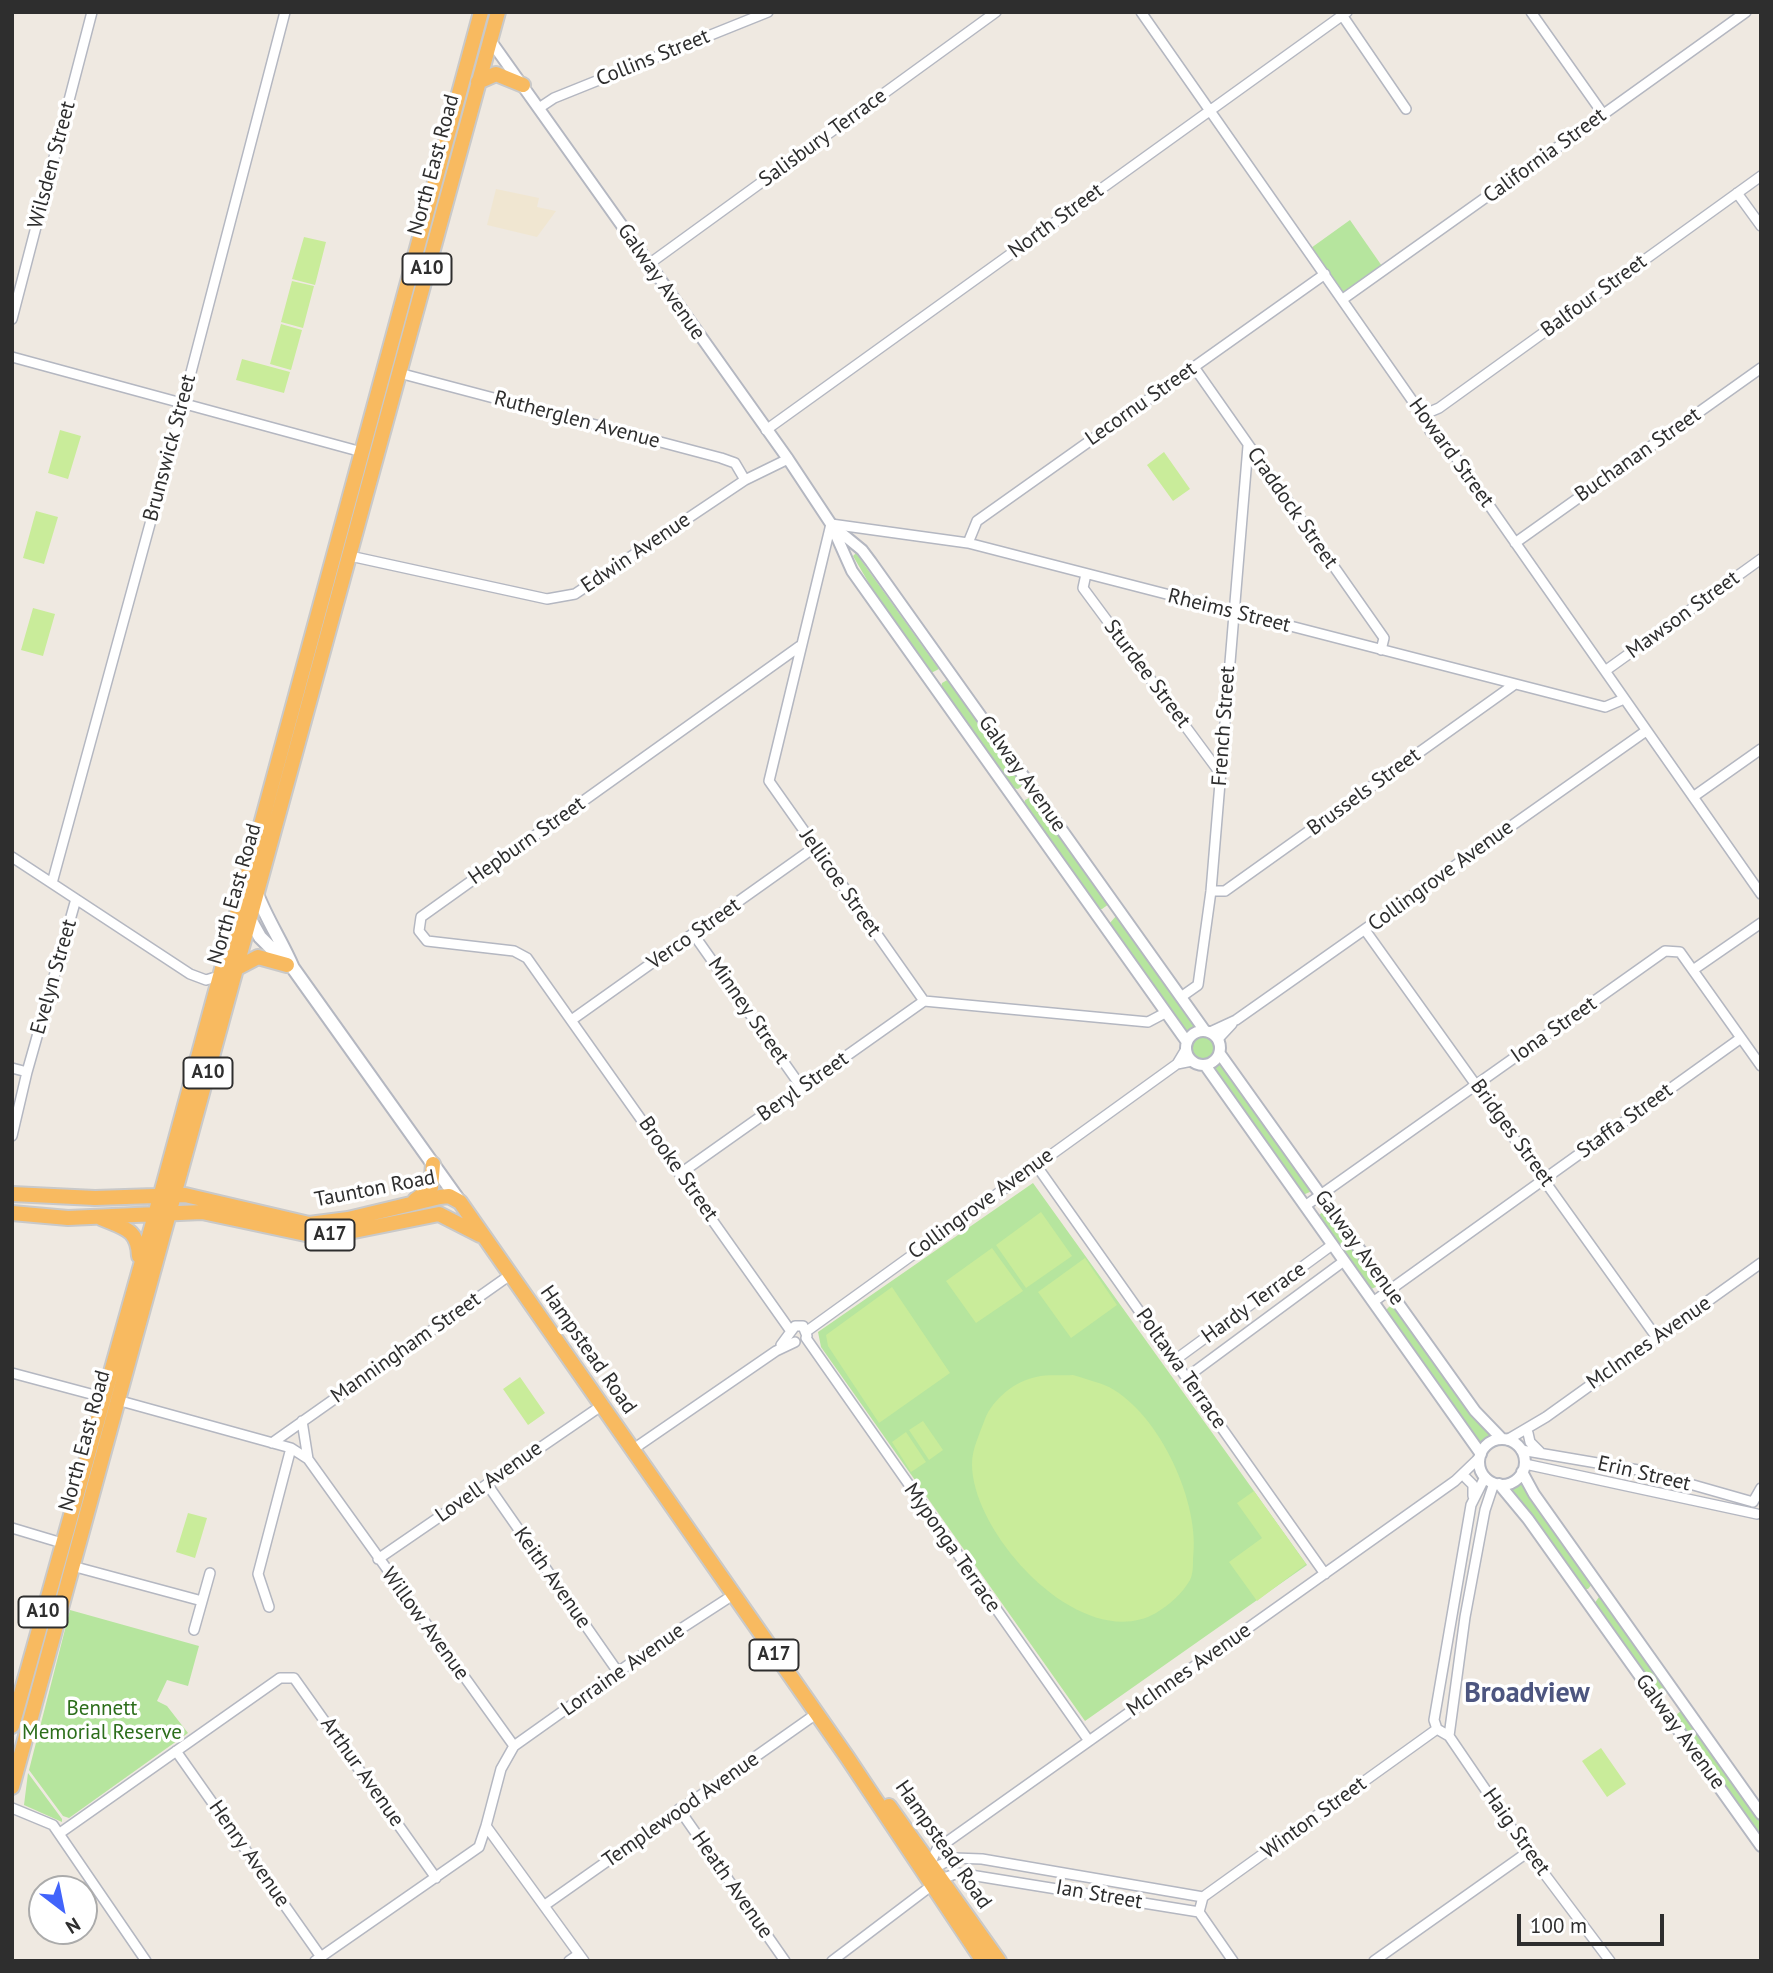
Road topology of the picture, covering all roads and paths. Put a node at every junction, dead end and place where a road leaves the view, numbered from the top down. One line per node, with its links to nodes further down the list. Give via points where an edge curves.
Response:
1 (92, 12): 25 (street, Wilsden Street)
2 (285, 12): 30 (street, Brunswick Street)
3 (481, 12): 11 (highway, North East Road / A10)
4 (498, 12): 12 (highway, North East Road / A10)
5 (768, 12): 15 (street, Collins Street)
6 (996, 12): 22 (street, Salisbury Terrace)
7 (1141, 12): 16 (street, Howard Street)
8 (1531, 12): 18 (street)
9 (1746, 12): 18 (street, California Street)
10 (1345, 14): 16 (street, North Street); 17 (street)
11 (477, 30): 12 (highway); 34 (highway, North East Road / A10)
12 (490, 40): 13 (highway, North East Road / A10); 14 (street, Galway Avenue)
13 (478, 82): 14 (highway, via 496,74); 29 (highway, North East Road / A10)
14 (523, 85): 15 (street, Galway Avenue)
15 (539, 107): 22 (street, Galway Avenue)
16 (1212, 109): 23 (street, Howard Street); 32 (street, North Street)
17 (1406, 109)
18 (1603, 114): 24 (street, California Street, via 1546,152 1525,175 1513,178)
19 (1761, 176): 20 (street, Balfour Street)
20 (1737, 193): 21 (street); 31 (street, Balfour Street)
21 (1761, 226)
22 (649, 264): 32 (street, Galway Avenue)
23 (1325, 274): 24 (street, Howard Street); 27 (street, Lecornu Street)
24 (1343, 299): 31 (street, Howard Street)
25 (12, 319)
26 (12, 357): 30 (street)
27 (1194, 367): 33 (street, Craddock Street); 40 (street, Lecornu Street, via 977,521)
28 (1760, 370): 39 (street, Buchanan Street)
29 (399, 373): 35 (highway, North East Road / A10); 37 (street, Rutherglen Avenue, via 721,458 735,463)
30 (183, 404): 34 (street); 56 (street, Brunswick Street)
31 (1425, 414): 39 (street, Howard Street, via 1430,431 1447,445)
32 (766, 430): 36 (street, Galway Avenue)
33 (1248, 446): 44 (street, French Street); 46 (street, Craddock Street, via 1384,638)
34 (362, 452): 35 (highway); 60 (highway, North East Road / A10)
35 (377, 456): 41 (highway, North East Road / A10)
36 (788, 459): 37 (street, Edwin Avenue); 38 (street, Galway Avenue)
37 (745, 480): 41 (street, Edwin Avenue, via 575,594 547,599)
38 (831, 524): 40 (street, Rheims Street); 45 (street, Jellicoe Street); 70 (street, Galway Avenue, via 866,556); 72 (street, Galway Avenue, via 852,571)
39 (1515, 542): 47 (street, Howard Street)
40 (968, 543): 43 (street, Rheims Street)
41 (350, 556): 58 (highway, North East Road / A10)
42 (1761, 559): 47 (street, Mawson Street)
43 (1086, 574): 44 (street, Rheims Street); 52 (street, Sturdee Street, via 1083,588)
44 (1232, 613): 46 (street, Rheims Street); 52 (street, French Street)
45 (800, 646): 54 (street, Jellicoe Street, via 769,781); 73 (street, Hepburn Street, via 421,917 419,931 428,941 514,951 527,958)
46 (1381, 650): 48 (street, Rheims Street)
47 (1605, 671): 49 (street, Howard Street)
48 (1515, 684): 49 (street, Rheims Street, via 1605,707); 57 (street, Brussels Street, via 1225,891)
49 (1624, 699): 50 (street, Howard Street)
50 (1646, 731): 53 (street, Howard Street); 64 (street, Collingrove Avenue)
51 (1761, 749): 53 (street)
52 (1220, 773): 57 (street, French Street)
53 (1693, 797): 59 (street, Howard Street)
54 (814, 847): 65 (street, Verco Street); 71 (street, Jellicoe Street)
55 (12, 857): 56 (street)
56 (52, 883): 61 (street)
57 (1211, 891): 70 (street, French Street, via 1198,985)
58 (257, 894): 62 (highway, North East Road / A10); 66 (main road, Hampstead Road)
59 (1761, 894)
60 (241, 895): 62 (highway); 69 (highway, North East Road / A10)
61 (76, 899): 69 (street, via 197,978); 83 (street, Evelyn Street)
62 (251, 922): 66 (main road, Hampstead Road); 67 (highway, North East Road / A10)
63 (1761, 923): 68 (street)
64 (1365, 930): 74 (street, Collingrove Avenue); 84 (street, Bridges Street)
65 (694, 935): 73 (street, Verco Street); 85 (street, Minney Street)
66 (290, 967): 67 (highway, via 258,957); 87 (main road, Hampstead Road)
67 (237, 968): 93 (highway, North East Road / A10)
68 (1693, 970): 75 (street); 84 (street, Iona Street, via 1680,952 1665,951)
69 (219, 976): 93 (highway, North East Road / A10)
70 (1181, 997): 74 (street, Galway Avenue)
71 (924, 1000): 72 (street, via 1148,1021); 85 (street, Beryl Street)
72 (1165, 1013): 76 (street, Galway Avenue)
73 (573, 1019): 89 (street, Brooke Street)
74 (1211, 1034): 76 (street, via 1192,1035); 77 (street)
75 (1741, 1038): 81 (street); 90 (street, Staffa Street)
76 (1186, 1046): 78 (street); 79 (street, Collingrove Avenue)
77 (1220, 1054): 80 (street); 92 (street, Galway Avenue)
78 (1192, 1061): 79 (street, Collingrove Avenue); 80 (street)
79 (1177, 1064): 88 (street, Collingrove Avenue)
80 (1205, 1065): 96 (street, Galway Avenue)
81 (1761, 1066)
82 (12, 1068): 83 (street)
83 (27, 1072): 86 (street, Evelyn Street)
84 (1477, 1084): 90 (street, Bridges Street); 92 (street, Iona Street)
85 (802, 1087): 89 (street, Beryl Street)
86 (12, 1136)
87 (432, 1164): 94 (main road, Hampstead Road); 95 (highway, via 430,1188)
88 (1036, 1165): 109 (street, Collingrove Avenue); 111 (street, Poltawa Terrace)
89 (681, 1173): 109 (street, Brooke Street)
90 (1545, 1178): 107 (street, Staffa Street); 110 (street, Bridges Street)
91 (12, 1194): 93 (highway, A17)
92 (1321, 1195): 96 (street, Iona Street); 107 (street, Galway Avenue)
93 (167, 1196): 95 (highway, Taunton Road / A17, via 204,1198 309,1224); 97 (highway, North East Road / A10); 99 (highway, North East Road / A10)
94 (460, 1202): 95 (highway, Taunton Road / A17, via 449,1196); 101 (highway, Hampstead Road / A17)
95 (408, 1204)
96 (1305, 1206): 102 (street, Galway Avenue)
97 (170, 1212): 99 (highway, A17); 101 (highway, Taunton Road / A17, via 209,1213 315,1236 439,1214); 115 (highway, North East Road / A10)
98 (12, 1213): 100 (highway, A17)
99 (154, 1213): 100 (highway, A17); 105 (highway, North East Road / A10)
100 (99, 1217): 105 (highway, via 136,1237)
101 (485, 1237): 106 (highway, Hampstead Road / A17)
102 (1332, 1245): 103 (street, Galway Avenue); 111 (street, Hardy Terrace)
103 (1344, 1261): 108 (street, Galway Avenue); 113 (street, Hardy Terrace)
104 (1761, 1263): 110 (street, McInnes Avenue)
105 (139, 1268): 114 (highway, North East Road / A10)
106 (510, 1275): 116 (highway, Hampstead Road / A17); 117 (street, Manningham Street)
107 (1390, 1290): 108 (street, Staffa Street); 120 (street, Galway Avenue, via 1475,1411)
108 (1373, 1303): 126 (street, Galway Avenue)
109 (798, 1334): 124 (street, Collingrove Avenue); 155 (street, Myponga Terrace)
110 (1657, 1338): 118 (street, McInnes Avenue)
111 (1175, 1360): 113 (street, Poltawa Terrace)
112 (12, 1373): 114 (street)
113 (1187, 1377): 143 (street, Poltawa Terrace)
114 (102, 1396): 138 (highway, North East Road / A10)
115 (117, 1401): 121 (street, Willow Avenue); 139 (highway, North East Road / A10)
116 (601, 1406): 124 (highway, Hampstead Road / A17); 132 (street, Lovell Avenue)
117 (302, 1421): 121 (street, Manningham Street); 127 (street)
118 (1538, 1422): 119 (street, McInnes Avenue); 120 (street, McInnes Avenue)
119 (1528, 1433): 123 (street, McInnes Avenue); 125 (street)
120 (1504, 1439): 123 (street); 126 (street, via 1489,1443)
121 (272, 1443): 122 (street, Willow Avenue)
122 (291, 1448): 127 (street, Willow Avenue); 146 (street, via 258,1574)
123 (1521, 1449): 125 (street, Erin Street); 128 (street)
124 (632, 1450): 144 (highway, Hampstead Road / A17)
125 (1540, 1452): 134 (street, Erin Street, via 1644,1471)
126 (1480, 1456): 130 (street); 131 (street, McInnes Avenue)
127 (309, 1459): 140 (street, Willow Avenue)
128 (1523, 1468): 130 (street, via 1512,1482); 136 (street, Erin Street); 161 (street, Galway Avenue, via 1534,1494)
129 (1466, 1478): 130 (street, McInnes Avenue); 131 (street, McInnes Avenue); 135 (street, via 1473,1485)
130 (1490, 1479): 135 (street); 154 (street); 164 (street, Galway Avenue, via 1528,1519)
131 (1455, 1481): 143 (street, McInnes Avenue)
132 (487, 1484): 140 (street, Lovell Avenue); 148 (street, Keith Avenue)
133 (1761, 1488): 134 (street)
134 (1753, 1502): 136 (street, Erin Street)
135 (1471, 1505): 153 (street, via 1438,1691)
136 (1759, 1516)
137 (12, 1528): 138 (street)
138 (62, 1543): 139 (highway); 149 (highway, North East Road / A10)
139 (77, 1548): 141 (highway, North East Road / A10)
140 (378, 1559): 156 (street, Willow Avenue)
141 (72, 1566): 145 (street); 150 (highway, North East Road / A10)
142 (210, 1573): 145 (street)
143 (1325, 1573): 155 (street, McInnes Avenue)
144 (733, 1595): 148 (street, Lorraine Avenue); 151 (highway, Hampstead Road / A17)
145 (202, 1601): 147 (street)
146 (269, 1607)
147 (194, 1630)
148 (618, 1672): 156 (street, Lorraine Avenue)
149 (18, 1680): 150 (highway); 152 (highway, North East Road / A10)
150 (39, 1686): 158 (highway, North East Road / A10)
151 (816, 1714): 160 (street, Templewood Avenue); 166 (highway, Hampstead Road / A17)
152 (12, 1726)
153 (1437, 1729): 154 (street, Haig Street); 168 (street, Winton Street)
154 (1449, 1736): 165 (street, Haig Street)
155 (1089, 1741): 166 (street, McInnes Avenue, via 937,1849)
156 (514, 1746): 162 (street, via 501,1769)
157 (176, 1751): 163 (street); 167 (street, Arthur Avenue, via 280,1678 294,1678); 172 (street, Henry Avenue)
158 (12, 1787)
159 (12, 1808): 163 (street, via 46,1820)
160 (679, 1809): 169 (street, Templewood Avenue); 175 (street, Heath Avenue)
161 (1761, 1814)
162 (486, 1826): 167 (street, via 479,1847); 169 (street)
163 (60, 1833): 173 (street)
164 (1761, 1846)
165 (1528, 1852): 180 (street); 181 (street, Haig Street)
166 (930, 1872): 168 (street, Ian Street, via 954,1858 982,1859); 170 (street, Ian Street); 176 (street); 177 (highway, Hampstead Road / A17); 178 (highway, Hampstead Road / A17)
167 (436, 1878): 172 (street)
168 (1203, 1897): 170 (street)
169 (545, 1905): 171 (street)
170 (1199, 1912): 179 (street)
171 (581, 1957): 174 (street)
172 (318, 1959)
173 (146, 1961)
174 (569, 1961)
175 (786, 1961)
176 (832, 1961)
177 (983, 1961)
178 (999, 1961)
179 (1233, 1961)
180 (1374, 1961)
181 (1610, 1961)

